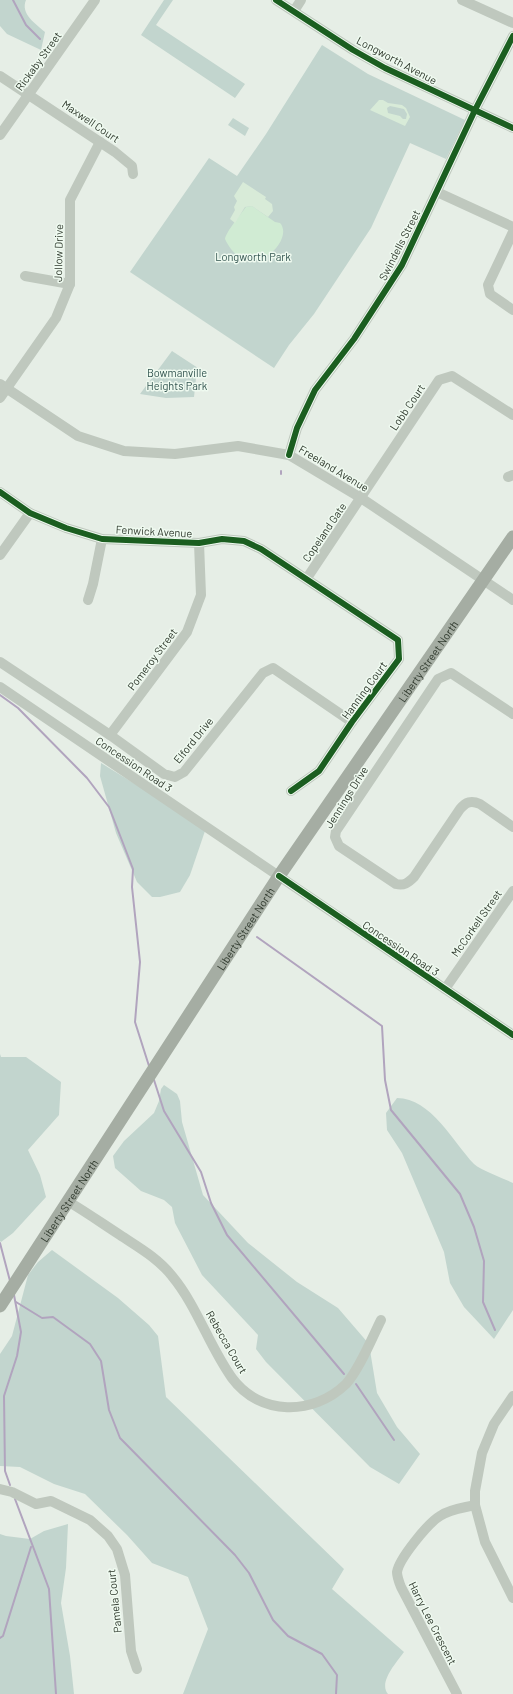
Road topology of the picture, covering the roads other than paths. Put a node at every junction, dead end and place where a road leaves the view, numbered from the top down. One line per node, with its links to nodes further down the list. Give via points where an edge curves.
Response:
1 (95, 0): 9 (street, Rickaby Street)
2 (276, 0): 5 (street, Longworth Avenue)
3 (301, 0): 5 (street)
4 (462, 0): 6 (street)
5 (294, 11): 10 (street, Longworth Avenue, via 385,68)
6 (513, 23)
7 (513, 36): 10 (street, Swindells Street)
8 (0, 76): 9 (street, Maxwell Court)
9 (28, 94): 12 (street, Rickaby Street); 13 (street, Maxwell Court)
10 (475, 110): 11 (street, Longworth Avenue); 15 (street, Swindells Street)
11 (513, 128)
12 (0, 135)
13 (100, 142): 14 (street, Maxwell Court, via 132,166); 19 (street, Jollow Drive, via 70,200)
14 (133, 174)
15 (437, 192): 16 (street); 24 (street, Swindells Street, via 395,277 354,339 315,390 296,428)
16 (513, 227)
17 (513, 232): 20 (street, via 488,285 490,294)
18 (25, 276): 19 (street)
19 (70, 284): 21 (street, Jollow Drive, via 56,318)
20 (513, 310)
21 (3, 386): 22 (street, Jollow Drive); 24 (street, Freeland Avenue, via 78,436 124,450 175,454 238,446)
22 (0, 398)
23 (513, 415): 26 (street, Lobb Court, via 452,376 439,380)
24 (289, 455): 26 (street, Freeland Avenue)
25 (0, 492): 27 (street, Fenwick Avenue)
26 (361, 498): 32 (street, Copeland Gate); 33 (street, Freeland Avenue)
27 (30, 513): 29 (street, Fenwick Avenue); 31 (street)
28 (513, 537): 33 (main road, Liberty Street North)
29 (102, 539): 30 (street, Fenwick Avenue); 34 (street)
30 (199, 543): 32 (street, Fenwick Avenue, via 222,539 244,541 262,549); 40 (street, Pomeroy Street, via 201,595 187,632)
31 (0, 555)
32 (307, 578): 39 (street, Hanning Court, via 398,640 399,659)
33 (484, 579): 35 (street, Freeland Avenue); 43 (main road, Liberty Street North)
34 (88, 600)
35 (513, 600)
36 (0, 662): 40 (street, Elford Drive)
37 (0, 687): 43 (street, Concession Road 3)
38 (513, 714): 42 (street, Jennings Drive, via 451,674 438,679 334,837 339,846 400,885 414,878 460,809 468,802 480,804)
39 (352, 722): 40 (street, Elford Drive, via 274,668 263,673 184,772 175,777 164,774); 41 (street, Hanning Court, via 319,771)
40 (110, 735)
41 (291, 792)
42 (513, 827)
43 (279, 876): 45 (street, Concession Road 3); 47 (main road, Liberty Street North)
44 (513, 891): 45 (street, McCorkell Street)
45 (445, 989): 46 (street, Concession Road 3)
46 (513, 1035)
47 (69, 1202): 48 (main road, Liberty Street North); 49 (street, Rebecca Court, via 164,1266 188,1300 232,1379 255,1399 267,1404 279,1408 305,1407 332,1395 347,1383)
48 (0, 1306)
49 (381, 1320)
50 (513, 1396): 52 (street, via 494,1424 483,1448)
51 (0, 1489): 54 (street, Pamela Court, via 36,1504 51,1501 90,1520 108,1536 117,1549 125,1575 131,1651)
52 (475, 1505): 53 (street, via 486,1542); 55 (street, Harry Lee Crescent, via 448,1511 432,1520 402,1561 397,1574 401,1587)
53 (513, 1598)
54 (137, 1669)
55 (458, 1694)

